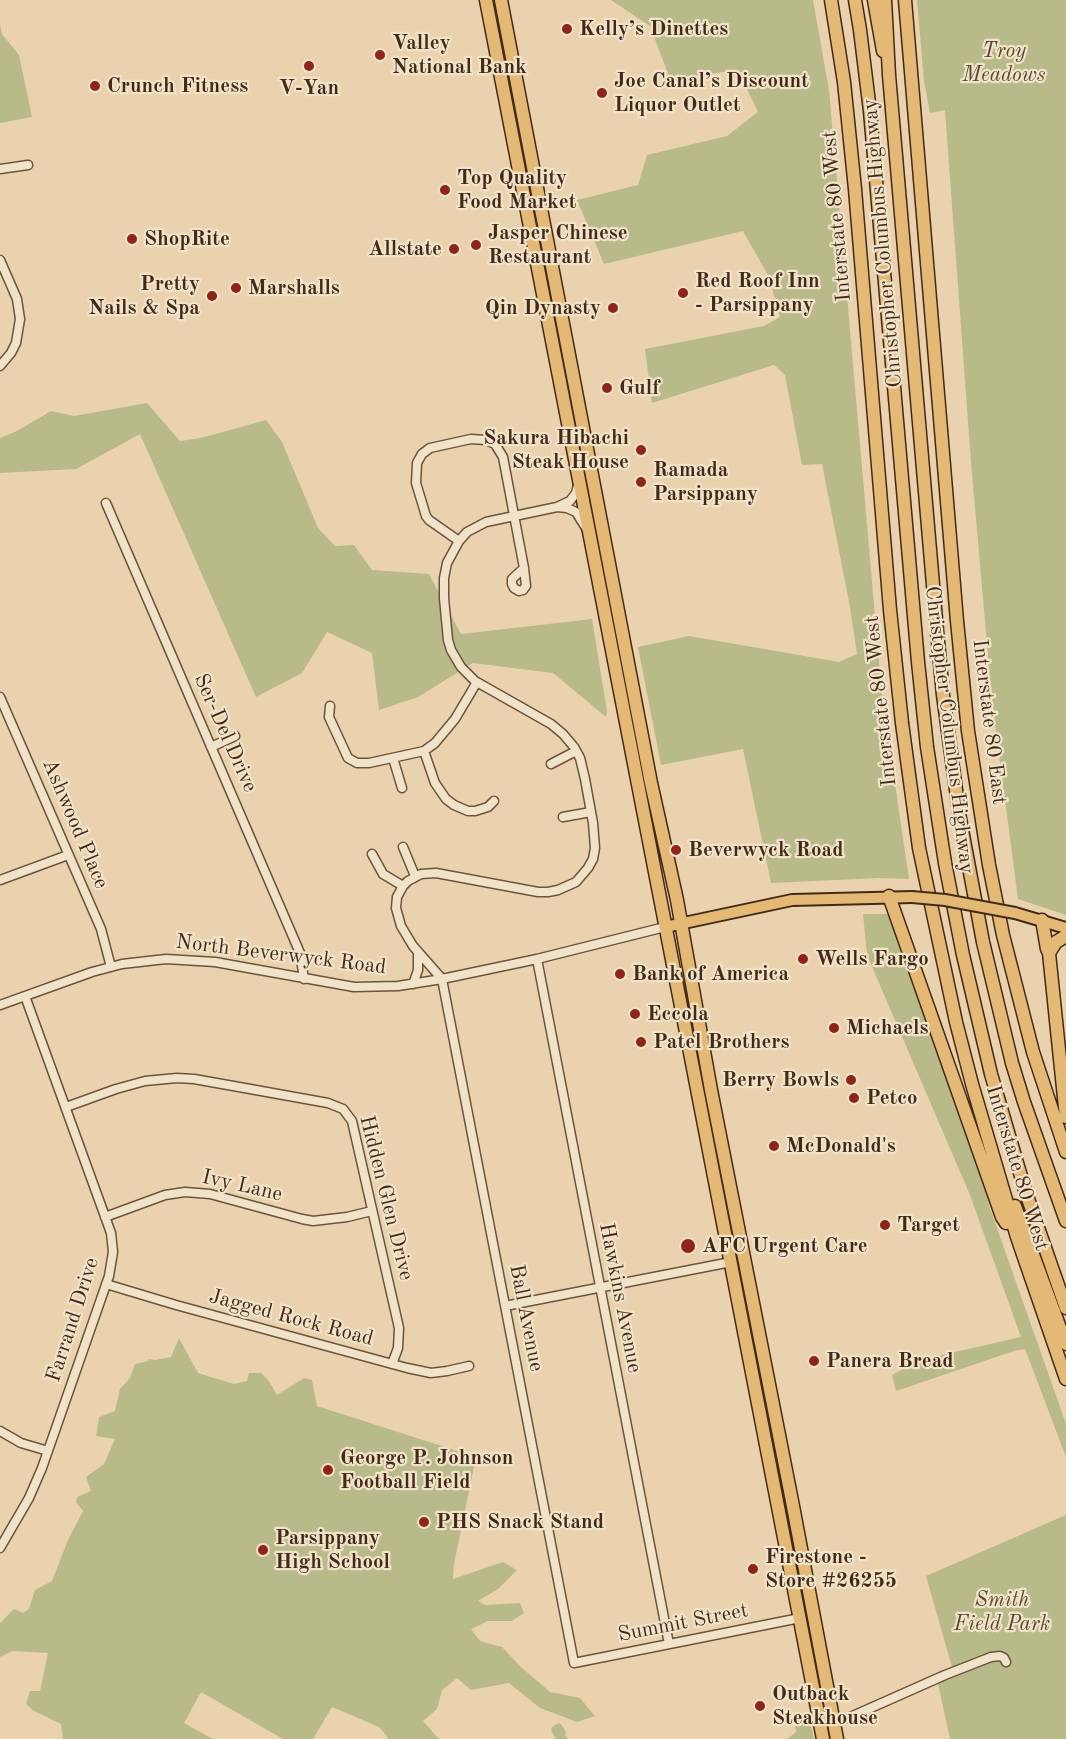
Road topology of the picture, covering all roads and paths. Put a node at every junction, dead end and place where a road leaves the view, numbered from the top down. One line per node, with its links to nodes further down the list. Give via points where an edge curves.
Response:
1 (486, 0): 13 (highway)
2 (501, 0): 41 (highway)
3 (831, 0): 45 (highway, Interstate 80 West, via 855,189 902,723 919,848)
4 (855, 0): 66 (highway, Christopher Columbus Highway, via 870,111 918,662 937,815 963,955 991,1074 1025,1190)
5 (874, 0): 8 (highway)
6 (885, 0): 8 (highway, Christopher Columbus Highway)
7 (905, 0): 57 (highway, Interstate 80 East, via 968,731 1003,935 1033,1052)
8 (889, 75): 60 (highway, Christopher Columbus Highway, via 943,695 960,819 1003,1029)
9 (28, 165): 10 (street)
10 (0, 169)
11 (0, 260): 12 (street, via 17,299 20,324 16,343)
12 (0, 366)
13 (579, 481): 15 (street, via 574,497); 17 (highway)
14 (106, 503): 24 (street, Ser-Del Drive)
15 (557, 507): 16 (street); 17 (street, via 576,512)
16 (514, 515): 18 (street, via 486,522); 18 (street, via 503,457 495,444 471,439 430,448 422,454 416,468 424,512); 19 (street)
17 (589, 533): 42 (highway)
18 (459, 541): 20 (street, via 445,573 445,620 455,659)
19 (524, 568)
20 (477, 682): 25 (street, via 455,719 435,744); 26 (street, via 551,724)
21 (0, 697): 35 (street, Ashwood Place)
22 (330, 706): 27 (street, via 328,717 348,758 357,763)
23 (235, 736): 24 (street)
24 (211, 747): 50 (street, Ser-Del Drive, via 300,953)
25 (423, 751): 27 (street); 30 (street, via 440,791 454,805 475,811)
26 (576, 751): 28 (street); 31 (street)
27 (393, 758): 29 (street)
28 (551, 764)
29 (402, 788)
30 (494, 801)
31 (591, 812): 32 (street); 36 (street, via 593,859 576,882 558,890 538,892 436,873)
32 (563, 817)
33 (403, 847): 36 (street)
34 (372, 854): 38 (street, via 383,874)
35 (68, 855): 37 (street); 49 (street, Ashwood Place, via 100,929)
36 (415, 876): 38 (street)
37 (0, 879)
38 (403, 886): 46 (street, via 397,897 398,917)
39 (889, 896): 40 (main road, bridge, via 969,903); 41 (main road, via 792,900); 61 (highway, via 1002,1217)
40 (1042, 920): 43 (main road); 47 (highway)
41 (681, 923): 42 (main road); 78 (highway)
42 (665, 927): 48 (street, North Beverwyck Road); 62 (highway)
43 (1066, 928)
44 (1066, 936): 47 (highway)
45 (940, 949): 61 (highway, Interstate 80 West, via 972,1084); 67 (highway, via 1007,1181)
46 (418, 953): 51 (street); 52 (street)
47 (1049, 953): 56 (highway)
48 (537, 959): 51 (street, North Beverwyck Road); 64 (street, Hawkins Avenue)
49 (111, 967): 50 (street, North Beverwyck Road, via 143,961 191,960); 53 (street, North Beverwyck Road)
50 (304, 979): 52 (street, North Beverwyck Road, via 354,987)
51 (442, 979): 52 (street, North Beverwyck Road); 65 (street, Ball Avenue)
52 (413, 984)
53 (25, 996): 54 (street, North Beverwyck Road); 55 (street, Farrand Drive)
54 (0, 1005)
55 (66, 1107): 58 (street, Hidden Glen Drive, via 135,1084 177,1078 339,1106 352,1121); 59 (street, Farrand Drive)
56 (1066, 1117)
57 (1066, 1152)
58 (372, 1211): 59 (street, Ivy Lane, via 313,1221 210,1194 185,1192 165,1195); 68 (street, Hidden Glen Drive, via 399,1328)
59 (105, 1217): 63 (street, Farrand Drive, via 114,1252)
60 (1066, 1221)
61 (1017, 1238): 70 (highway, Interstate 80 West)
62 (731, 1262): 64 (street); 74 (highway)
63 (106, 1284): 68 (street, Jagged Rock Road); 72 (street, Farrand Drive)
64 (600, 1287): 65 (street); 75 (street, Hawkins Avenue)
65 (505, 1306): 77 (street, Ball Avenue)
66 (1066, 1308)
67 (1066, 1344)
68 (392, 1364): 69 (street, Jagged Rock Road, via 431,1373)
69 (469, 1366)
70 (1066, 1379)
71 (0, 1431): 72 (street)
72 (48, 1451): 73 (street, Farrand Drive, via 29,1498)
73 (0, 1548)
74 (800, 1618): 75 (street, Summit Street); 79 (highway)
75 (669, 1644): 77 (street, Summit Street)
76 (1006, 1662): 78 (street, via 1000,1656 991,1657)
77 (574, 1663)
78 (834, 1721): 80 (highway)
79 (823, 1739)
80 (837, 1739)

